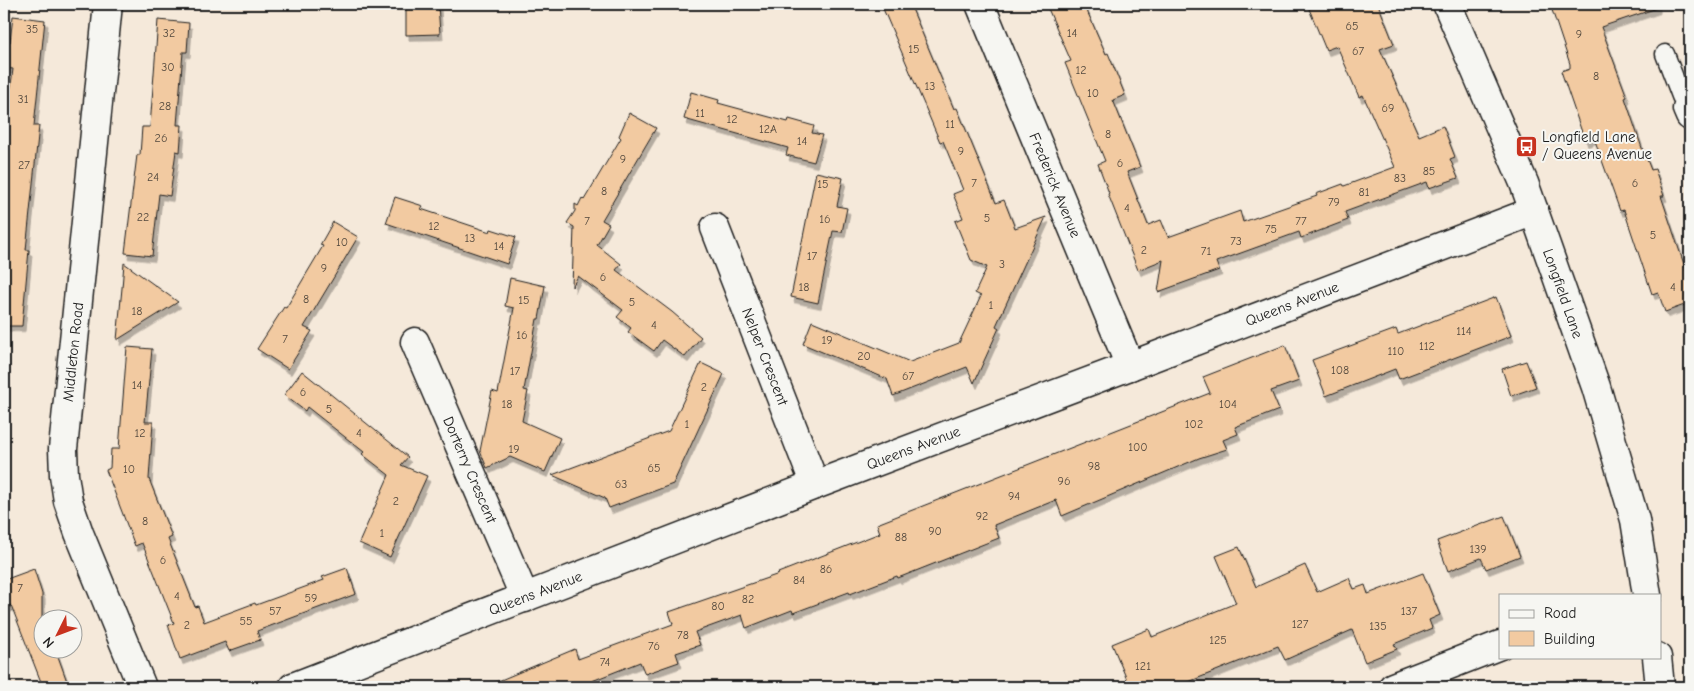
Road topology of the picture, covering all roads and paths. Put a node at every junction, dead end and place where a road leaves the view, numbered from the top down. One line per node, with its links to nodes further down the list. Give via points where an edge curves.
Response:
1 (108, 4): 15 (street, Middleton Road, via 63,449 64,475 68,501 79,533)
2 (980, 4): 9 (street, Frederick Avenue)
3 (1447, 4): 6 (street, Longfield Lane)
4 (1665, 54): 5 (lane)
5 (1689, 112)
6 (1534, 211): 9 (street, Queens Avenue); 11 (street, Longfield Lane, via 1603,408 1635,520)
7 (715, 228): 10 (street, Nelper Crescent)
8 (415, 342): 12 (street, Dorterry Crescent)
9 (1130, 366): 10 (street, Queens Avenue)
10 (815, 484): 12 (street, Queens Avenue)
11 (1643, 594)
12 (525, 598): 16 (street, Queens Avenue)
13 (1499, 645): 17 (street)
14 (1657, 658): 18 (street)
15 (142, 687)
16 (293, 687)
17 (1393, 687)
18 (1660, 687)

